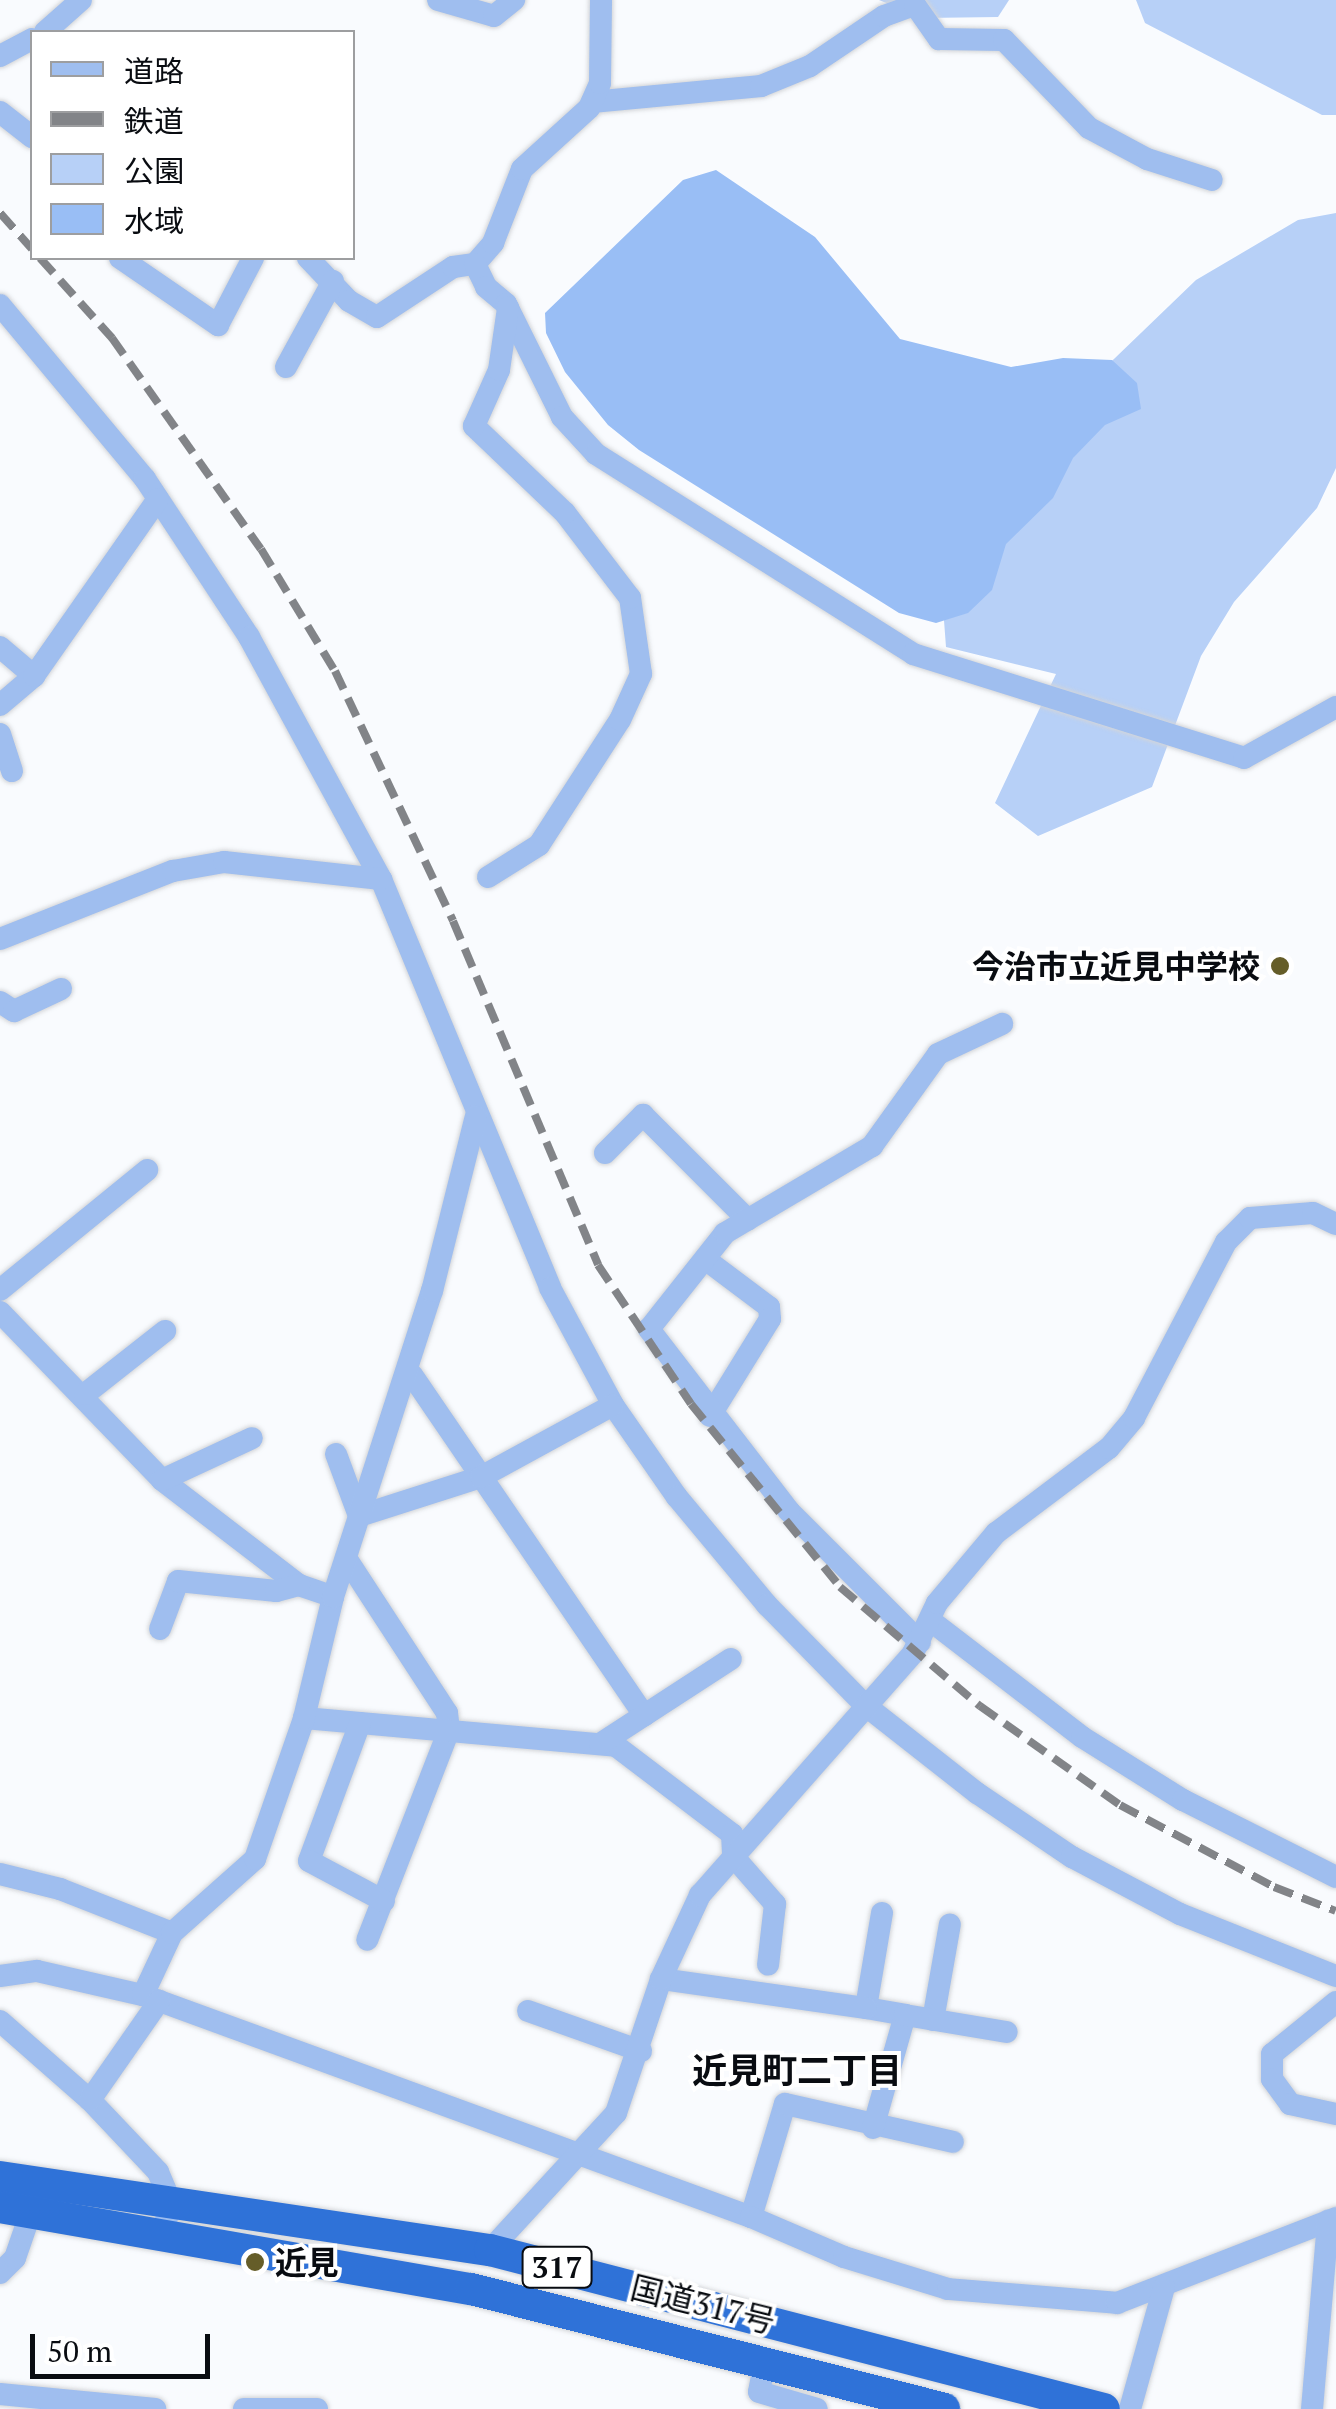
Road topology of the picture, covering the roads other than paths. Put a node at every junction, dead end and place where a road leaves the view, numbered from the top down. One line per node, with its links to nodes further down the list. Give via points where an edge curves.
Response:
1 (81, 0): 5 (street)
2 (438, 0): 3 (street, via 494,16)
3 (514, 0)
4 (601, 0): 8 (street, via 600,84)
5 (48, 30)
6 (30, 40): 7 (street)
7 (0, 56)
8 (592, 102): 11 (street, via 761,86 810,66 884,16 915,5 939,38 1004,40 1089,128 1147,159); 15 (street, via 522,169 493,244)
9 (0, 112): 10 (street)
10 (30, 134)
11 (1212, 180)
12 (123, 260): 13 (street, via 218,325)
13 (252, 260)
14 (310, 260): 16 (street)
15 (475, 264): 16 (street, via 453,267 376,317); 17 (street)
16 (333, 282): 19 (street)
17 (508, 308): 24 (street, via 562,417 596,454 913,654 1244,758); 27 (street, via 499,370 474,426 566,513 630,598 641,674 620,720 540,845)
18 (2, 309): 20 (street)
19 (286, 368)
20 (158, 499): 22 (street); 28 (street, via 248,637)
21 (0, 647): 22 (street)
22 (34, 676): 23 (street)
23 (0, 706)
24 (1336, 707)
25 (0, 734): 26 (street)
26 (12, 770)
27 (488, 877)
28 (381, 879): 29 (street, via 224,862 173,871); 33 (street)
29 (0, 938)
30 (61, 989): 31 (street, via 14,1011)
31 (0, 1002)
32 (1002, 1024): 36 (street, via 938,1054 872,1146)
33 (476, 1116): 44 (street, via 550,1288); 50 (street, via 432,1291)
34 (604, 1154): 36 (street, via 643,1115)
35 (147, 1170): 39 (street)
36 (748, 1220): 38 (street, via 725,1234)
37 (1336, 1224): 54 (street, via 1313,1213 1250,1218 1226,1242 1134,1418 1109,1448 996,1534 937,1603)
38 (705, 1259): 45 (street, via 649,1330); 45 (street, via 768,1307 770,1318)
39 (0, 1290)
40 (0, 1312): 43 (street, via 17,1336)
41 (165, 1331): 43 (street)
42 (412, 1375): 48 (street)
43 (85, 1394): 49 (street)
44 (613, 1405): 48 (street); 58 (street, via 766,1605)
45 (710, 1416): 56 (street, via 789,1511)
46 (252, 1438): 49 (street)
47 (336, 1454): 50 (street)
48 (481, 1477): 50 (street); 59 (street)
49 (162, 1480): 52 (street)
50 (359, 1516): 51 (street)
51 (346, 1558): 53 (street); 62 (street, via 447,1712)
52 (299, 1585): 53 (street); 55 (street, via 246,1590 178,1581)
53 (333, 1597): 60 (street)
54 (931, 1621): 56 (street); 66 (street, via 1082,1737 1183,1800)
55 (160, 1629)
56 (920, 1642): 58 (street)
57 (731, 1659): 59 (street)
58 (866, 1706): 64 (street); 74 (street, via 1072,1857 1180,1914)
59 (644, 1715): 63 (street)
60 (304, 1718): 61 (street); 70 (street, via 255,1859)
61 (360, 1723): 62 (street); 67 (street, via 309,1861)
62 (449, 1730): 63 (street); 67 (street)
63 (600, 1744): 64 (street, via 616,1746 666,1779 732,1834)
64 (732, 1856): 72 (street, via 775,1904); 75 (street, via 700,1895)
65 (0, 1874): 70 (street, via 60,1889)
66 (1336, 1876)
67 (384, 1901): 71 (street)
68 (882, 1913): 78 (street)
69 (950, 1924): 81 (street)
70 (172, 1933): 76 (street)
71 (367, 1940)
72 (768, 1965)
73 (0, 1976): 76 (street, via 37,1970)
74 (1336, 1976)
75 (661, 1979): 78 (street); 84 (street)
76 (151, 1998): 85 (street); 89 (street)
77 (1336, 2002): 86 (street, via 1272,2054 1272,2079 1290,2104)
78 (866, 2008): 80 (street)
79 (528, 2012): 84 (street)
80 (905, 2015): 81 (street); 87 (street)
81 (932, 2020): 83 (street)
82 (0, 2021): 85 (street)
83 (1007, 2032)
84 (641, 2051): 89 (street, via 616,2113)
85 (90, 2100): 95 (street, via 158,2172)
86 (1336, 2114)
87 (873, 2128): 88 (street); 93 (street, via 786,2104)
88 (953, 2142)
89 (579, 2158): 93 (street); 96 (street, via 515,2216)
90 (0, 2177): 91 (highway, 国道317号 / 317)
91 (35, 2201): 92 (highway, 国道317号 / 317); 95 (highway, 国道317号 / 317); 97 (street, via 15,2258)
92 (0, 2207)
93 (751, 2217): 98 (street, via 948,2289 1118,2304)
94 (1332, 2219): 98 (street); 108 (street)
95 (166, 2220): 96 (highway, 国道317号 / 317); 99 (highway, 国道317号 / 317, via 471,2290)
96 (490, 2250): 106 (highway, 国道317号 / 317)
97 (0, 2273)
98 (1164, 2287): 107 (street)
99 (758, 2389): 104 (street); 105 (highway, 国道317号 / 317)
100 (0, 2394): 101 (street)
101 (155, 2409)
102 (244, 2409): 103 (street)
103 (317, 2409)
104 (817, 2409)
105 (944, 2409)
106 (1104, 2409)
107 (1130, 2409)
108 (1312, 2409)

